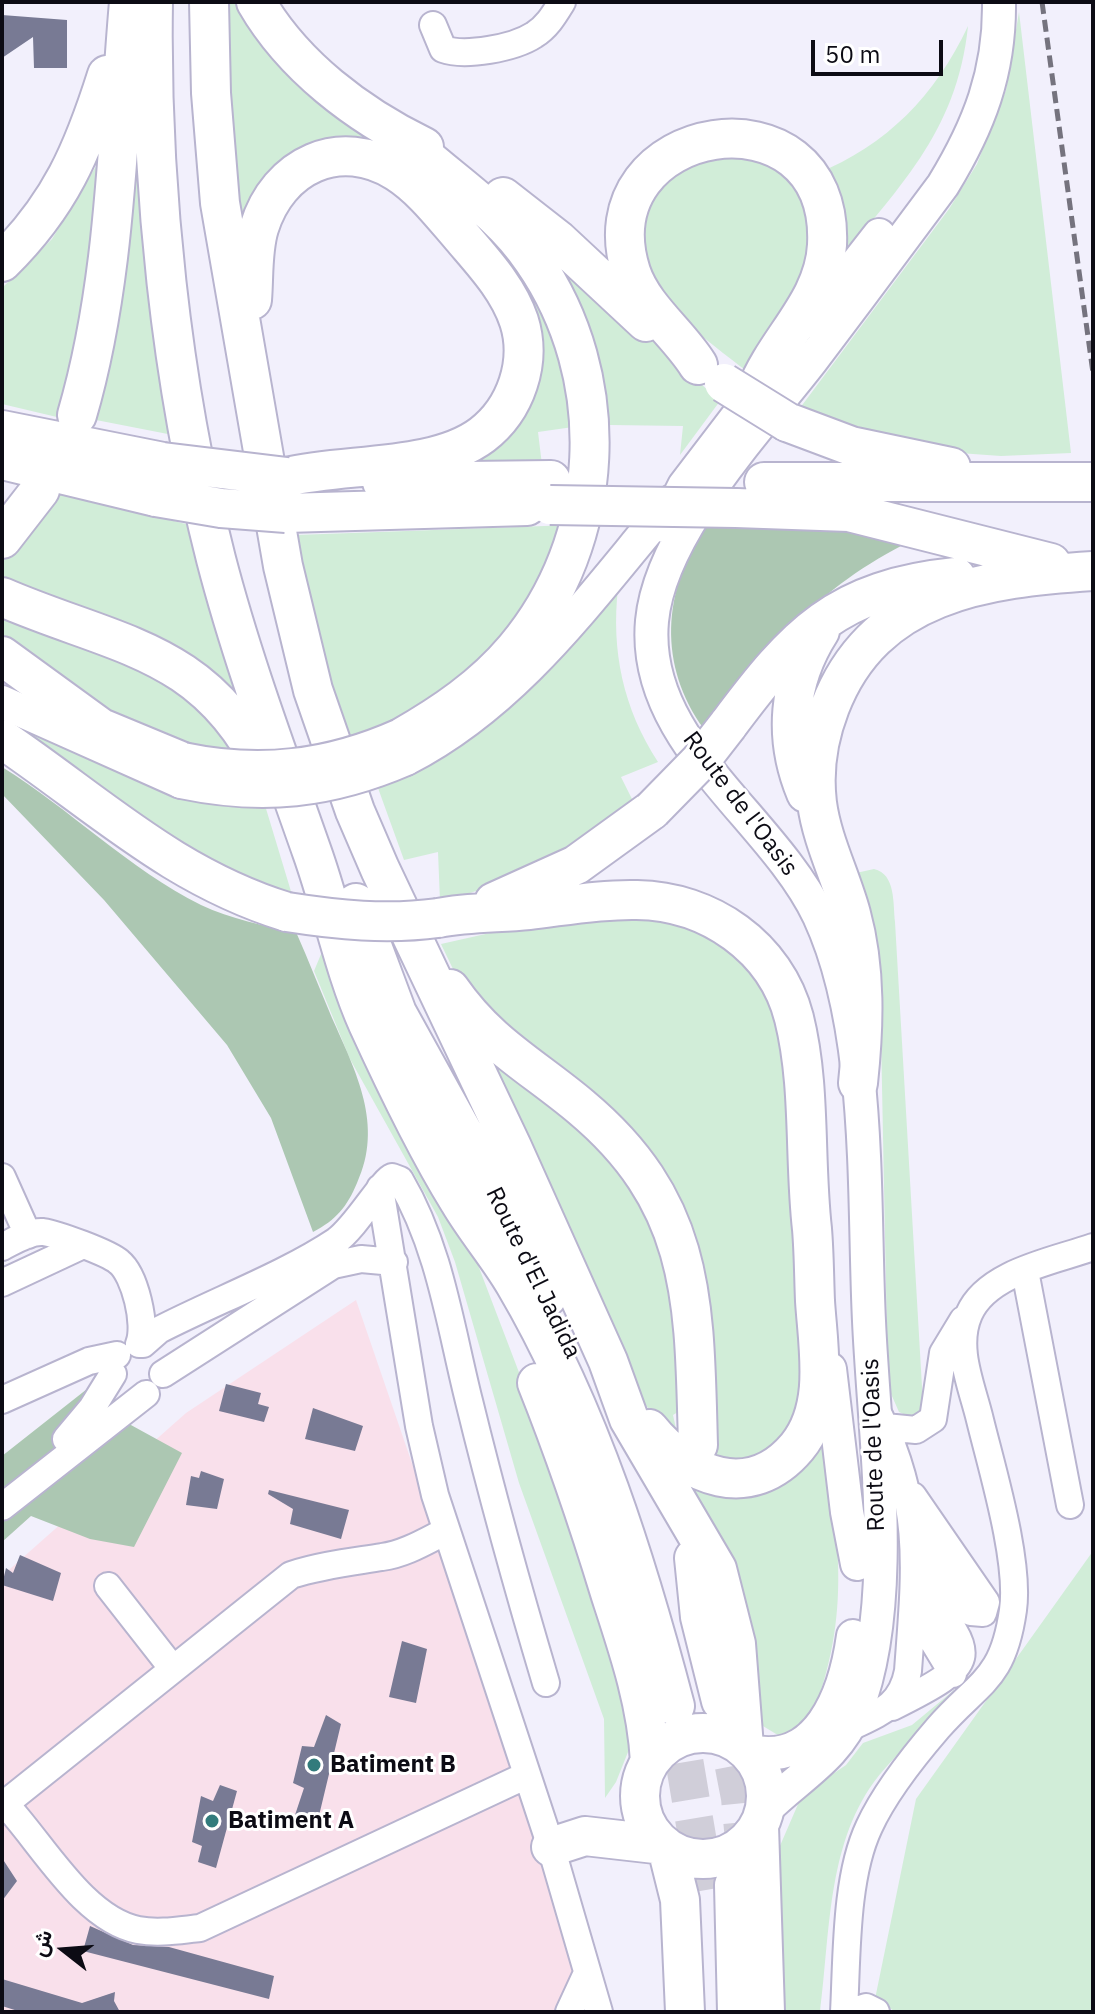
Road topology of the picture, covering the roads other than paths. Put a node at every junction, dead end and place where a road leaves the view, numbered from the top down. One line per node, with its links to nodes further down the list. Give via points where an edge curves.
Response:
1 (126, 2): 11 (highway, via 79,157 48,211); 14 (highway, via 101,304)
2 (153, 2): 35 (highway, via 156,163 187,416 215,555 246,666)
3 (195, 2): 35 (highway, via 202,176 254,534)
4 (209, 2): 12 (highway, via 220,203)
5 (256, 2): 10 (highway, via 283,42 315,74)
6 (562, 2): 9 (street, via 533,37 504,46 453,53 443,49)
7 (980, 2): 13 (main road, Route de l'Oasis, via 980,41 968,97 954,129 910,195)
8 (999, 2): 38 (main road, Route de l'Oasis, via 994,75 967,146 688,525 663,574 651,623 656,672 680,726 773,843 818,914 841,980)
9 (433, 25)
10 (402, 136): 13 (highway, via 449,160 527,216); 32 (highway, via 494,213 547,283 584,377 591,455 570,556 531,629 475,689)
11 (2, 262)
12 (248, 352): 22 (highway, via 254,249 267,206 302,166 340,155 377,161 420,190 496,278 520,323 523,365 518,385 503,413 481,436 420,458 337,467); 36 (highway, via 296,628 333,751)
13 (726, 380): 13 (highway, via 636,284 628,258 629,216 646,179 676,151 714,137 755,140 791,158 821,201 827,237 825,264 813,298 772,357); 19 (highway, bridge, via 787,422 851,446 943,464); 20 (main road, Route de l'Oasis)
14 (77, 415)
15 (2, 430): 17 (highway)
16 (2, 460): 17 (highway)
17 (160, 480): 22 (highway, bridge, via 221,508)
18 (1084, 482): 19 (highway)
19 (998, 484): 23 (highway)
20 (684, 486): 32 (main road, via 518,681 459,729); 64 (main road, Route de l'Oasis, via 650,553 635,597 636,670 644,699 670,746 777,881 812,950 826,993 837,1087)
21 (40, 490): 24 (highway)
22 (287, 495): 23 (highway, bridge)
23 (737, 495): 25 (highway, via 849,512)
24 (2, 539)
25 (1093, 570): 26 (highway)
26 (1016, 576): 28 (highway, via 904,584); 34 (highway, via 917,608 877,636 852,665 819,740 816,783)
27 (2, 597): 35 (highway, via 139,647 201,686 248,738 292,828)
28 (834, 612): 34 (highway, via 803,661 791,710 797,767); 37 (highway, bridge, via 782,655 692,770 652,810 576,865 520,892)
29 (2, 656): 33 (highway, via 101,728)
30 (2, 702): 33 (main road)
31 (2, 739): 37 (highway, bridge, via 169,860 225,891 287,912 357,921)
32 (403, 748): 33 (highway, bridge, via 293,769)
33 (182, 772)
34 (821, 824): 38 (highway, via 851,915 860,962 863,1023)
35 (329, 864): 41 (highway, Route d'El Jadida, via 366,1020); 71 (highway, Route d'El Jadida, via 397,1013 503,1205 572,1350 644,1529)
36 (380, 869): 52 (highway); 56 (highway, via 445,981 478,1025 599,1123 661,1201 682,1255 694,1311)
37 (450, 916): 46 (highway, via 655,901 710,917 757,950 788,998 799,1041)
38 (858, 1083): 55 (main road, Route de l'Oasis)
39 (2, 1177): 42 (street)
40 (380, 1188): 47 (street); 51 (street, via 367,1211 339,1239 159,1330); 70 (street, via 388,1178 400,1180 432,1247 488,1479)
41 (458, 1201): 71 (highway, Route d'El Jadida, via 515,1283); 75 (highway, via 578,1491 637,1680 648,1725)
42 (28, 1235): 43 (street, via 47,1233); 44 (street)
43 (81, 1246): 49 (street); 51 (street, via 116,1259 125,1270 143,1320)
44 (2, 1247)
45 (1093, 1247): 48 (street)
46 (815, 1258): 52 (highway, via 816,1406 796,1449 768,1469 720,1478 669,1454); 64 (main road)
47 (394, 1262): 53 (street, via 361,1259 333,1265); 61 (street, via 419,1426)
48 (1025, 1271): 50 (street, via 994,1285); 59 (street)
49 (2, 1283)
50 (970, 1310): 55 (street, via 943,1353 933,1419 916,1430); 90 (street, via 962,1343 1008,1547 1014,1605 1010,1632 999,1664 981,1689 940,1726 869,1827 858,1861)
51 (128, 1354): 53 (street, via 159,1355); 53 (street, via 125,1391); 54 (street, via 89,1361); 58 (street, via 66,1439)
52 (608, 1361): 74 (highway, via 629,1419 707,1547 726,1595)
53 (155, 1384): 60 (street)
54 (2, 1400)
55 (879, 1414): 57 (street); 73 (main road, Route de l'Oasis, via 876,1616 867,1675)
56 (698, 1445)
57 (907, 1486): 62 (street); 62 (street, via 986,1602 983,1613 971,1612)
58 (2, 1490)
59 (1070, 1505)
60 (2, 1507)
61 (446, 1531): 68 (street, via 383,1557 291,1575); 76 (street)
62 (916, 1545): 65 (street)
63 (694, 1558): 71 (highway)
64 (857, 1564): 74 (main road, Route de l'Oasis, via 851,1647 822,1727 789,1751 768,1754)
65 (915, 1579): 67 (street); 69 (street, via 959,1636 962,1652)
66 (108, 1586): 68 (street)
67 (913, 1608): 69 (street); 72 (street, via 906,1680)
68 (173, 1669): 77 (street)
69 (953, 1674): 72 (street)
70 (546, 1683)
71 (700, 1703)
72 (892, 1707): 73 (street)
73 (849, 1728): 78 (main road, Route de l'Oasis, via 830,1755)
74 (746, 1748): 75 (highway, via 720,1735 693,1733 669,1743); 78 (highway, via 762,1771)
75 (647, 1768): 79 (highway, via 623,1802); 80 (highway, via 641,1808 649,1829)
76 (527, 1775): 77 (street, via 211,1923 168,1932 137,1930 100,1912); 79 (street)
77 (4, 1805)
78 (762, 1818): 80 (highway, via 742,1847 718,1858 691,1858); 89 (highway)
79 (568, 1842): 80 (highway); 82 (street)
80 (665, 1846): 85 (highway, via 680,1900)
81 (730, 1887): 86 (highway); 87 (highway); 88 (highway, via 754,1955)
82 (587, 1973): 83 (street); 84 (street)
83 (569, 2012)
84 (599, 2012)
85 (685, 2012)
86 (709, 2012)
87 (737, 2012)
88 (753, 2012)
89 (765, 2012)
90 (844, 2012)
91 (851, 2012): 92 (street, via 866,2007)
92 (876, 2012)

